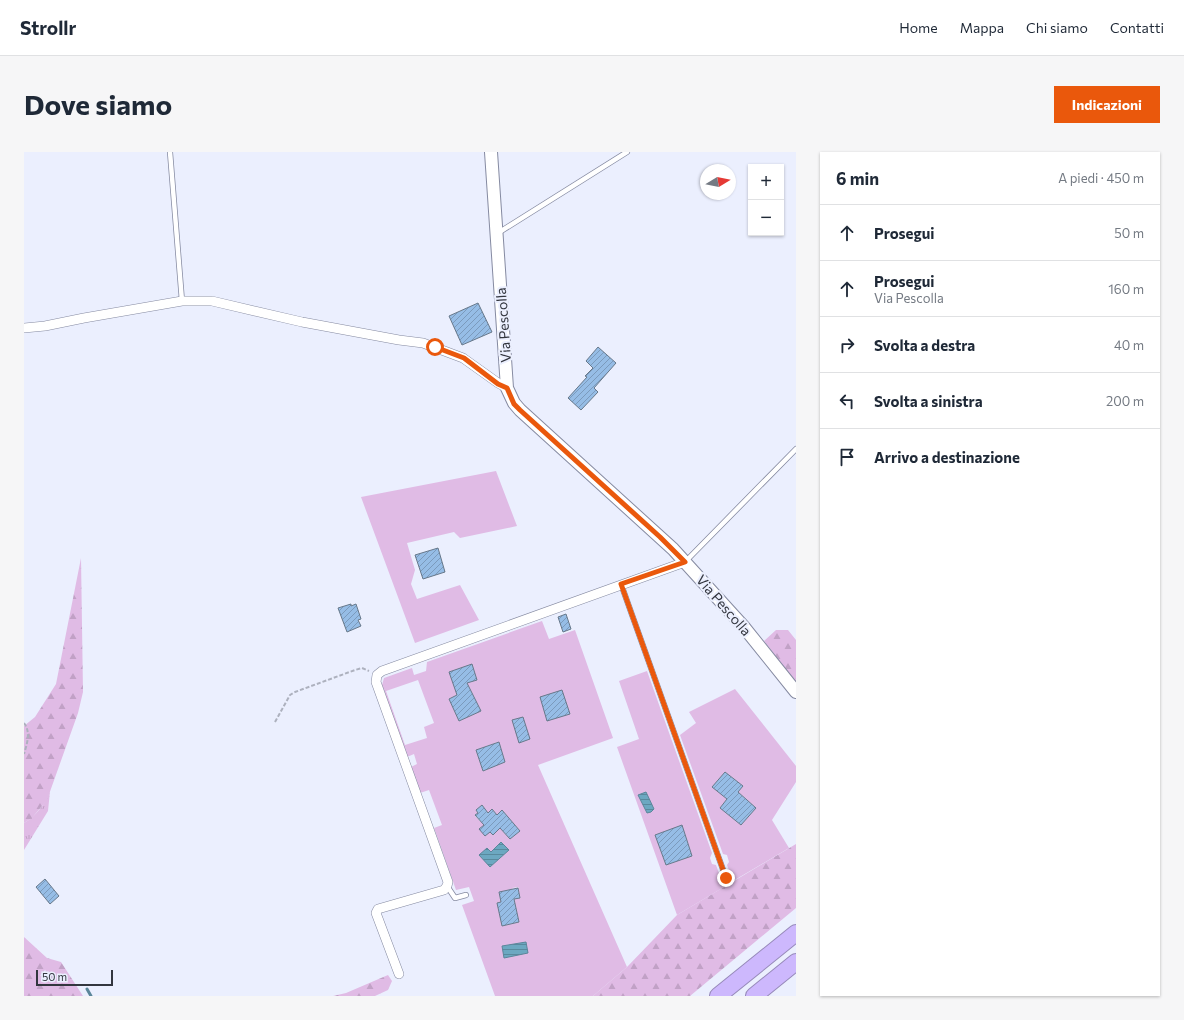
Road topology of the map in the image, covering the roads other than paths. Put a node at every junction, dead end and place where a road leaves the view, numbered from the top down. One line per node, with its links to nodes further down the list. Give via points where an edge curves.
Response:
1 (170, 152): 5 (lane)
2 (491, 152): 4 (street, Via Pescolla)
3 (627, 152): 4 (lane)
4 (497, 234): 7 (street, Via Pescolla)
5 (182, 301): 6 (street); 7 (street, via 212,301 302,322 423,343 464,358)
6 (24, 328)
7 (507, 388): 9 (street, Via Pescolla, via 514,404 520,410)
8 (796, 449): 9 (lane)
9 (685, 562): 10 (street); 11 (street, Via Pescolla, via 743,626)
10 (621, 584): 12 (lane); 13 (street, via 382,671 377,675 376,682 448,882)
11 (796, 692)
12 (726, 878)
13 (447, 886): 14 (lane, via 456,898); 17 (street, via 444,890 378,909 376,913)
14 (466, 895)
15 (796, 933): 18 (highway)
16 (796, 962): 19 (highway)
17 (399, 974)
18 (718, 996)
19 (754, 996)

